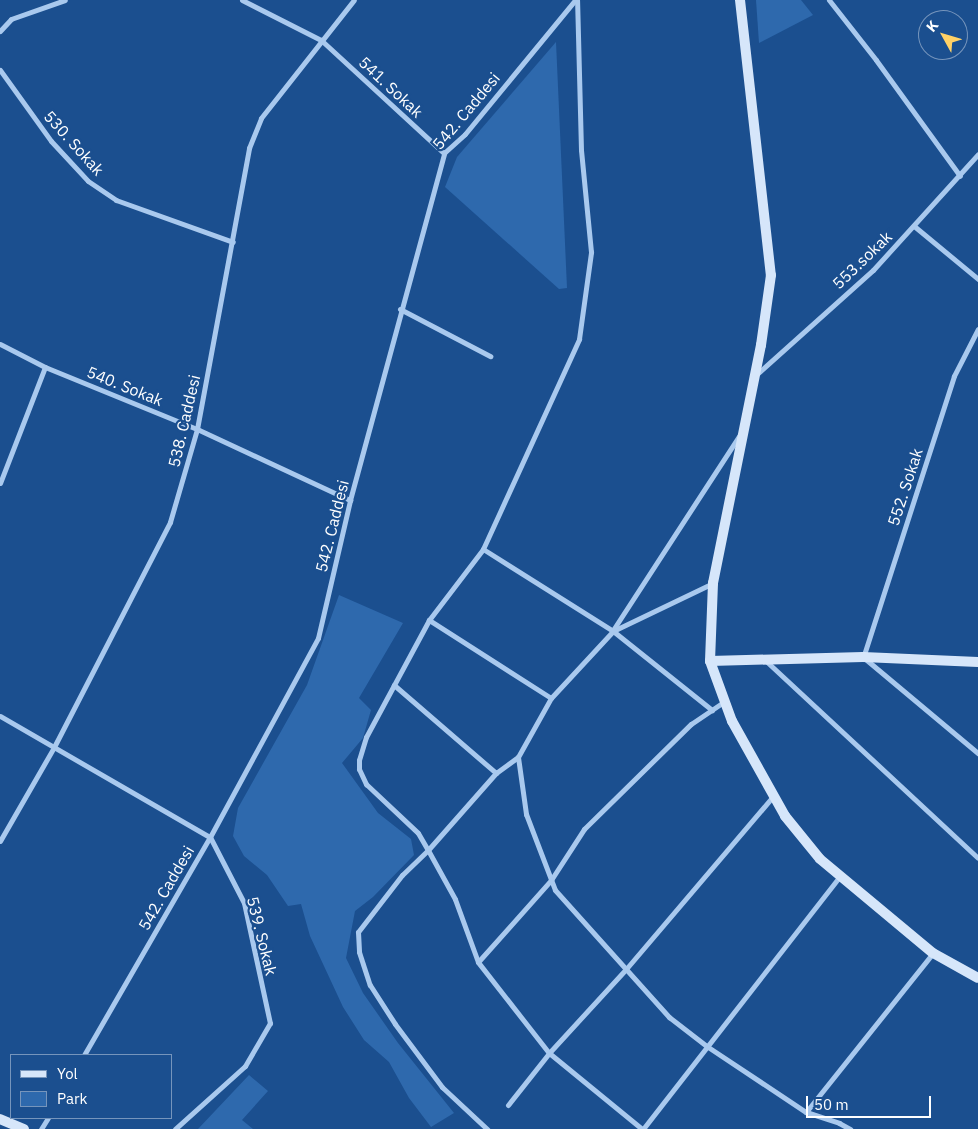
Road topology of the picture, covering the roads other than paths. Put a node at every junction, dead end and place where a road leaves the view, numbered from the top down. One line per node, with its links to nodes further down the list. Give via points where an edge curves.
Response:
1 (65, 0): 7 (street, via 11,19)
2 (242, 0): 8 (street, 541. Sokak)
3 (354, 0): 8 (street, 538. Caddesi)
4 (576, 0): 10 (street, 542. Caddesi, via 465,134); 26 (street, via 581,150 591,252 579,340)
5 (740, 0): 21 (street, via 771,275)
6 (829, 0): 12 (street)
7 (0, 31)
8 (321, 40): 10 (street, 541. Sokak); 14 (street, 538. Caddesi, via 261,118 249,148)
9 (0, 70): 14 (street, 530. Sokak, via 51,141 88,181 116,200)
10 (444, 153): 16 (street, 542. Caddesi)
11 (978, 154): 12 (street, 553.sokak)
12 (960, 176): 13 (street, 553.sokak)
13 (914, 226): 15 (street); 21 (street, 553.sokak, via 873,270)
14 (233, 242): 22 (street, 538. Caddesi)
15 (978, 279)
16 (400, 309): 19 (street); 25 (street, 542. Caddesi)
17 (978, 328): 30 (street, 552. Sokak, via 954,376)
18 (0, 344): 20 (street, 540. Sokak)
19 (490, 356)
20 (45, 367): 22 (street, 540. Sokak); 24 (street)
21 (755, 376): 23 (street)
22 (197, 429): 25 (street, 540. Sokak); 39 (street, 538. Caddesi, via 170,522)
23 (744, 429): 27 (street); 29 (street)
24 (0, 484)
25 (350, 500): 44 (street, 542. Caddesi, via 318,638)
26 (484, 549): 28 (street); 29 (street)
27 (713, 582): 29 (street); 32 (street)
28 (429, 620): 34 (street); 35 (street)
29 (613, 631): 35 (street); 37 (street)
30 (863, 657): 31 (street); 33 (street); 40 (street)
31 (763, 659): 32 (street); 47 (street)
32 (710, 661): 36 (street)
33 (978, 662)
34 (394, 685): 42 (street); 46 (street, via 366,737 359,769 366,784 418,833)
35 (551, 698): 41 (street)
36 (724, 701): 37 (street); 43 (street)
37 (712, 710): 49 (street, via 692,724 584,830)
38 (0, 716): 39 (street)
39 (54, 748): 44 (street); 45 (street, 538. Caddesi)
40 (978, 753)
41 (518, 758): 42 (street); 49 (street, via 526,814)
42 (496, 773): 46 (street)
43 (774, 795): 48 (street, via 785,816 820,858); 52 (street)
44 (210, 837): 55 (street, 542. Caddesi); 61 (street, 539. Sokak, via 244,903 270,1023 245,1066)
45 (0, 841)
46 (428, 850): 51 (street, via 455,899); 62 (street, via 402,875 358,932 358,952 370,985 395,1024 442,1087)
47 (978, 858)
48 (840, 876): 50 (street); 54 (street)
49 (552, 880): 51 (street); 52 (street, via 555,890)
50 (933, 953): 53 (street); 58 (street)
51 (478, 962): 56 (street)
52 (626, 969): 54 (street, via 669,1017); 56 (street)
53 (978, 978)
54 (708, 1047): 58 (street); 63 (street)
55 (85, 1054)
56 (549, 1054): 57 (street); 63 (street)
57 (508, 1104)
58 (806, 1112): 64 (street)
59 (0, 1119): 60 (street)
60 (24, 1129)
61 (175, 1129)
62 (487, 1129)
63 (642, 1129)
64 (850, 1129)

